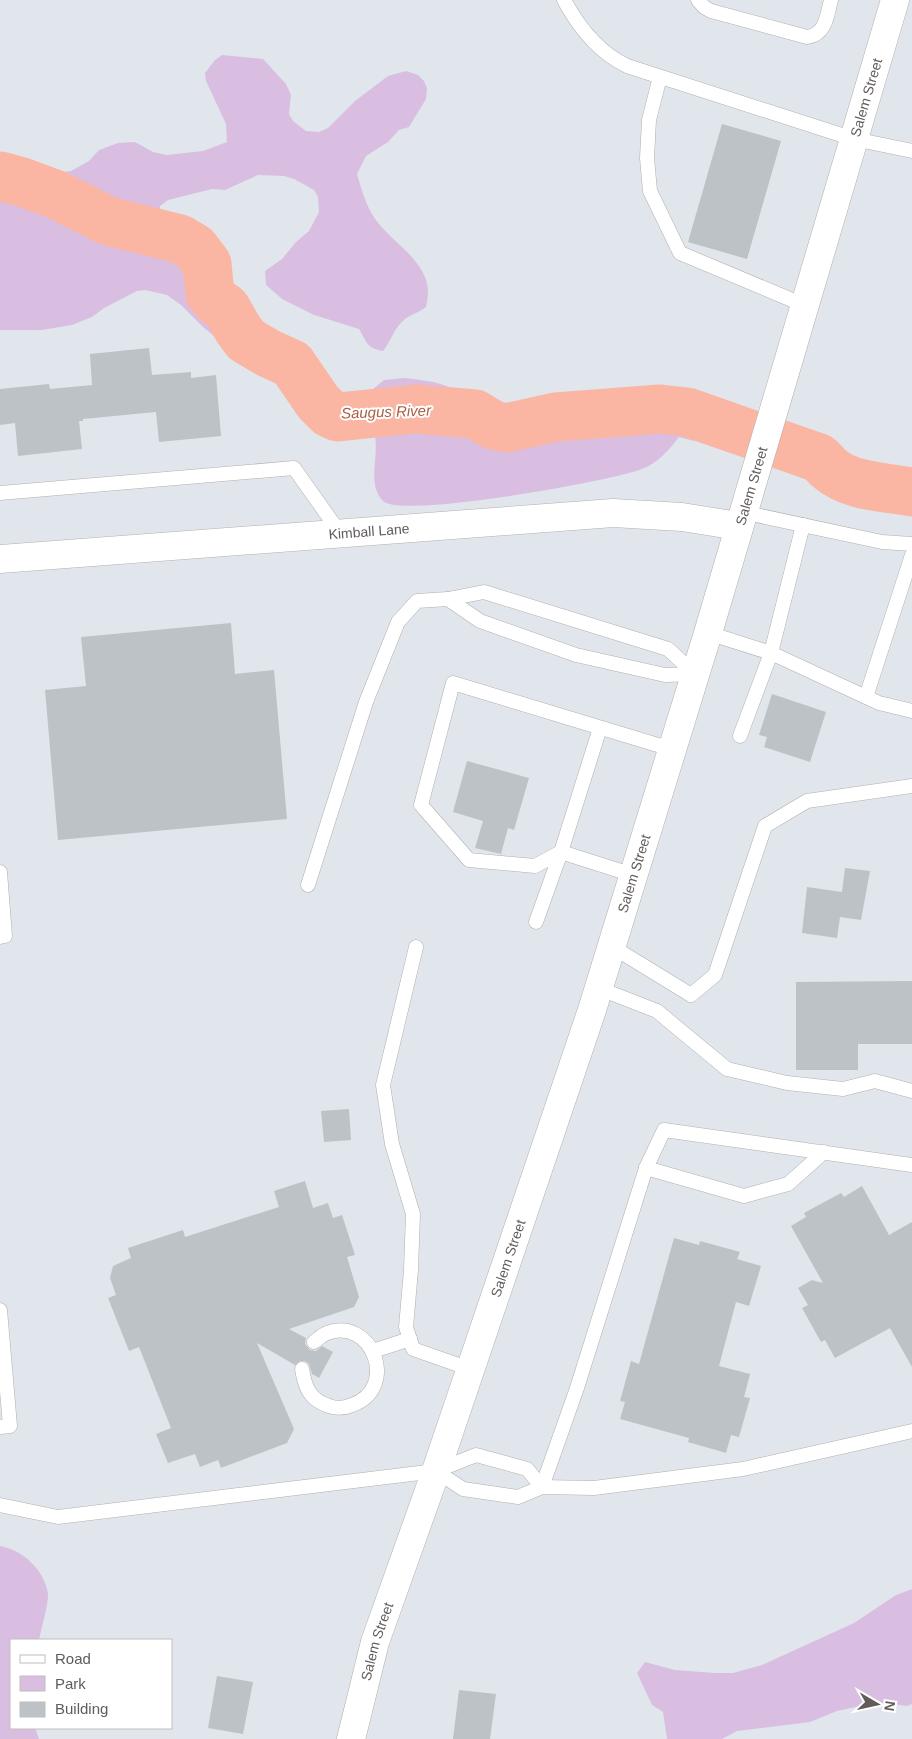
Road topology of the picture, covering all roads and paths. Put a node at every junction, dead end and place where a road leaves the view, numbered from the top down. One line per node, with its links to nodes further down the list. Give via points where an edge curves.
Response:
1 (564, 0): 5 (lane, via 583,30 606,54 627,66)
2 (698, 0): 3 (lane, via 711,11 807,37 816,35 823,28)
3 (831, 0)
4 (895, 0): 6 (main road, Salem Street)
5 (660, 77): 6 (lane); 8 (lane, via 649,120 647,158 650,191 680,253)
6 (854, 139): 7 (lane); 8 (main road, Salem Street)
7 (912, 151)
8 (804, 305): 10 (main road, Salem Street)
9 (0, 493): 12 (lane, via 294,468)
10 (740, 519): 11 (lane); 12 (main road, Kimball Lane, via 613,513); 17 (main road, Salem Street)
11 (803, 525): 13 (lane, via 882,542); 18 (lane)
12 (340, 534): 15 (main road, Kimball Lane)
13 (912, 544)
14 (912, 555): 20 (lane)
15 (0, 559)
16 (448, 599): 19 (lane, via 480,621 576,655 665,675); 19 (lane, via 484,592 582,621 668,649); 29 (lane, via 418,601 398,622 366,702)
17 (708, 633): 18 (lane); 19 (main road, Salem Street)
18 (771, 653): 20 (lane); 23 (lane)
19 (695, 674): 24 (main road, Salem Street)
20 (866, 697): 21 (lane)
21 (912, 711)
22 (600, 728): 24 (lane); 26 (lane); 26 (lane, via 454,683 421,805 469,860 535,866)
23 (740, 736)
24 (671, 749): 28 (main road, Salem Street)
25 (912, 786): 33 (lane, via 807,801 765,826 716,975 691,995)
26 (561, 852): 28 (lane); 30 (lane)
27 (0, 872): 31 (lane, via 5,936)
28 (633, 875): 33 (main road, Salem Street)
29 (308, 885)
30 (536, 922)
31 (0, 937)
32 (416, 946): 40 (lane, via 383,1085 392,1144 413,1214 406,1327)
33 (611, 946): 34 (main road, Salem Street)
34 (598, 988): 35 (lane, via 656,1011 727,1069 787,1083 843,1089 875,1081); 44 (main road, Salem Street)
35 (912, 1091)
36 (824, 1152): 37 (lane); 38 (lane, via 788,1184 744,1196); 38 (lane, via 664,1130)
37 (912, 1165)
38 (646, 1168): 48 (lane, via 577,1388)
39 (0, 1310): 45 (lane, via 10,1426)
40 (410, 1339): 42 (lane); 44 (lane, via 413,1349)
41 (314, 1342): 42 (lane, via 327,1333 339,1331 362,1338)
42 (373, 1351): 43 (lane, via 378,1371 375,1384 368,1395 346,1408 320,1403 310,1394 304,1384)
43 (302, 1368)
44 (470, 1369): 47 (main road, Salem Street)
45 (0, 1427)
46 (912, 1431): 48 (lane, via 743,1469 594,1488)
47 (436, 1471): 48 (lane, via 463,1489 481,1492 518,1497); 48 (lane, via 476,1455 527,1469); 49 (lane, via 58,1517); 50 (main road, Salem Street, via 375,1642)
48 (542, 1487)
49 (0, 1505)
50 (351, 1739)

